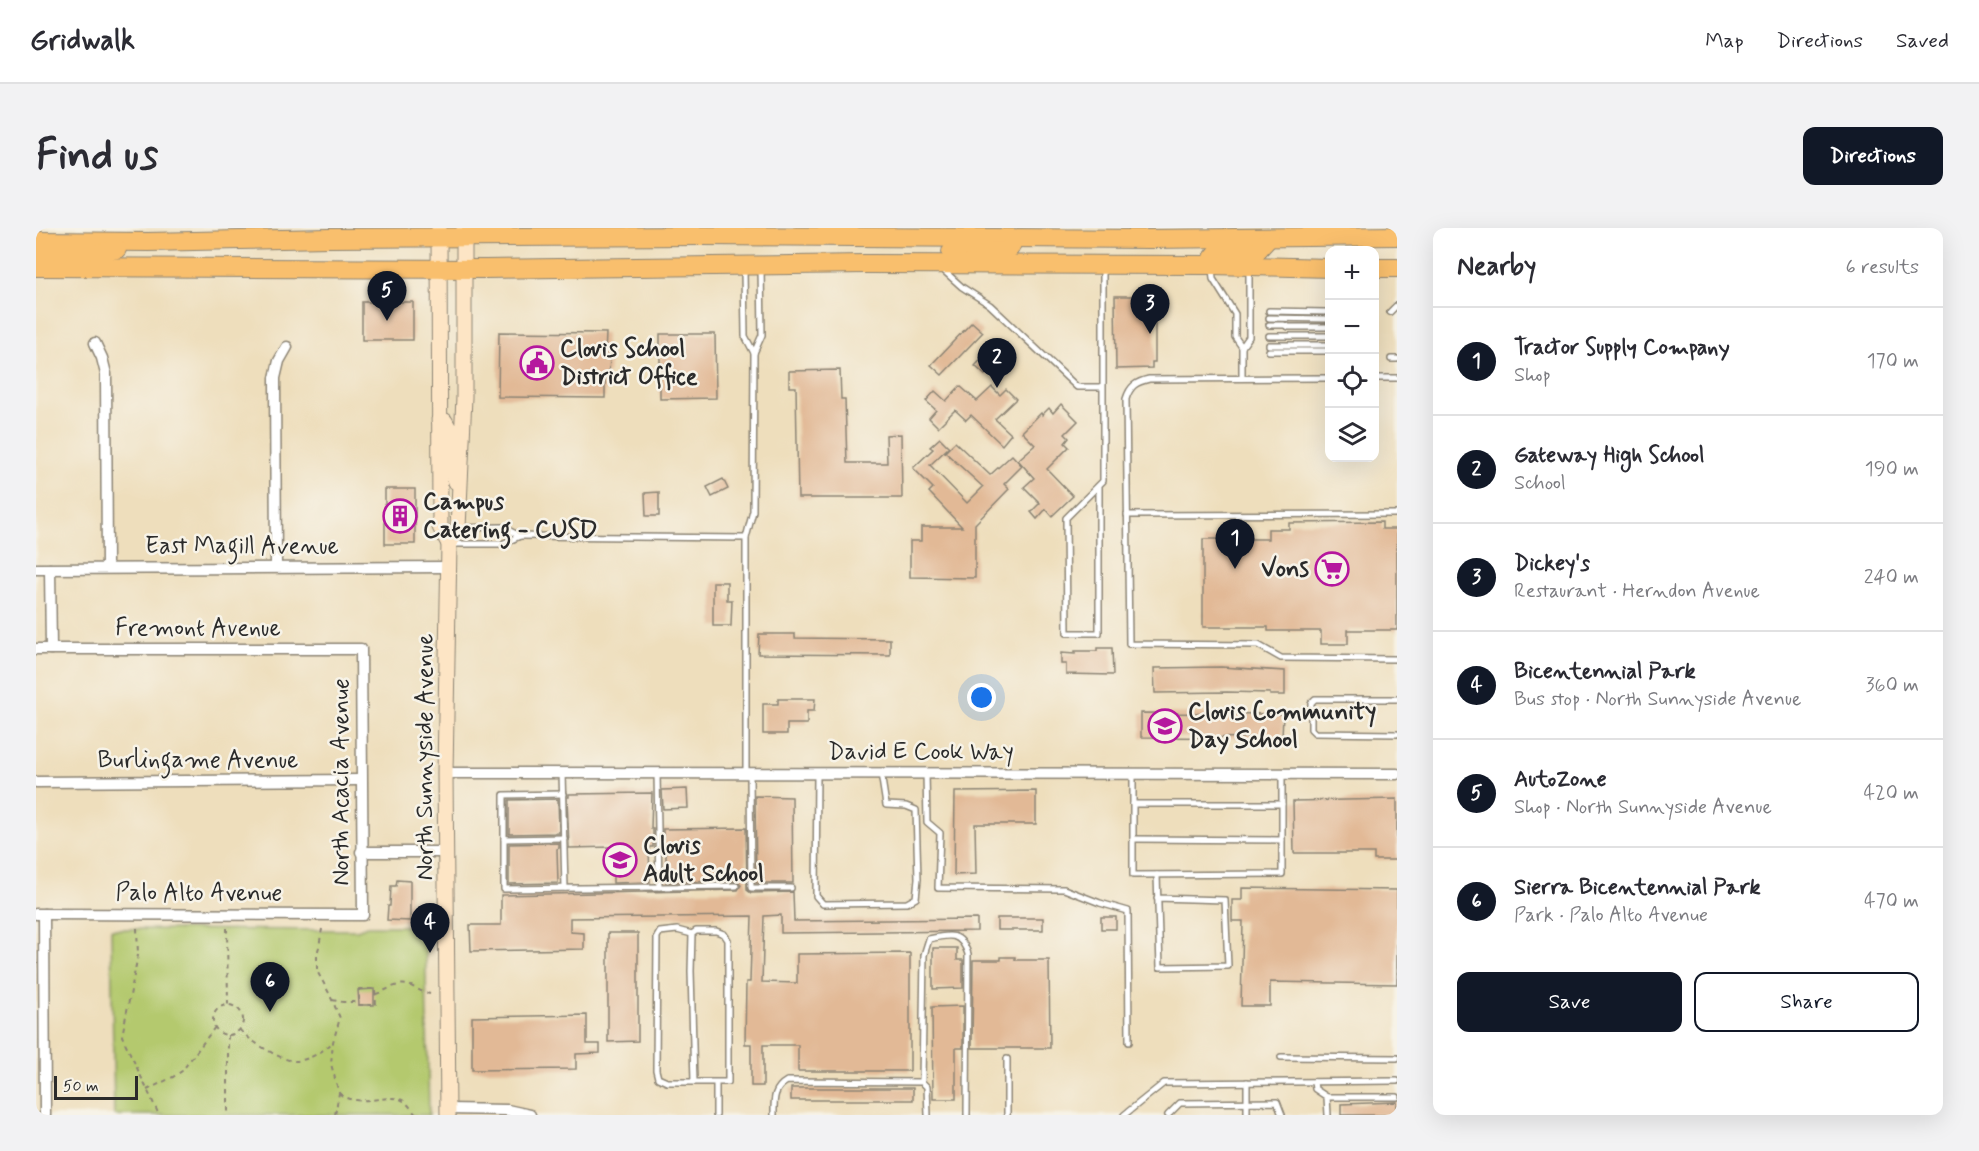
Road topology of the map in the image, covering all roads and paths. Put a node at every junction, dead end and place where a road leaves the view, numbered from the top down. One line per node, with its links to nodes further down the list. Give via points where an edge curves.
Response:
1 (707, 232): 2 (main road); 4 (main road)
2 (733, 232): 5 (main road)
3 (439, 233): 4 (main road); 7 (main road); 19 (main road, North Sunnyside Avenue)
4 (464, 233): 20 (main road, North Sunnyside Avenue)
5 (1014, 233): 6 (main road); 12 (main road, via 1010,248 999,252 927,252)
6 (1274, 233): 8 (main road); 16 (main road, via 1256,252 1218,252)
7 (262, 234): 10 (main road)
8 (1397, 236)
9 (36, 241): 10 (main road)
10 (148, 242): 11 (main road, via 92,254)
11 (36, 254)
12 (866, 264): 13 (main road); 14 (main road)
13 (938, 264): 15 (main road); 42 (lane, via 962,287 990,305 1077,387)
14 (752, 265): 20 (main road); 37 (lane, via 762,335); 37 (lane, via 745,336)
15 (1103, 265): 16 (main road); 42 (lane)
16 (1212, 265): 17 (main road); 34 (lane, via 1213,279 1235,314 1236,337)
17 (1249, 266): 21 (main road); 34 (lane, via 1249,337)
18 (36, 267): 19 (main road)
19 (438, 268): 20 (main road); 43 (main road, North Sunnyside Avenue)
20 (463, 268): 45 (main road, North Sunnyside Avenue, via 464,397)
21 (1325, 268)
22 (1379, 268): 23 (main road)
23 (1397, 268)
24 (1397, 305): 26 (lane)
25 (1325, 312): 27 (lane)
26 (1390, 312)
27 (1269, 318): 28 (lane); 29 (lane, via 1289,327)
28 (1325, 319)
29 (1325, 327)
30 (1269, 336): 31 (lane)
31 (1325, 336)
32 (95, 343): 54 (street, via 106,374)
33 (287, 347): 52 (street, via 275,378)
34 (1242, 347): 38 (lane)
35 (1269, 348): 36 (lane)
36 (1325, 348)
37 (754, 353): 50 (lane, via 753,512)
38 (1242, 378): 39 (lane); 47 (lane, via 1149,379 1129,389)
39 (1325, 378)
40 (1379, 378): 41 (lane)
41 (1397, 378)
42 (1102, 387): 44 (lane, via 1103,481)
43 (439, 420): 45 (main road, via 445,421 451,432 450,462); 51 (main road, North Sunnyside Avenue, via 440,527)
44 (1099, 486): 44 (lane, via 1066,518 1067,633 1099,633)
45 (459, 490): 48 (main road, North Sunnyside Avenue)
46 (1397, 514): 47 (lane)
47 (1127, 515): 60 (lane, via 1129,644 1258,645 1281,658)
48 (458, 528): 49 (lane, via 502,527); 51 (main road, North Sunnyside Avenue)
49 (519, 536): 50 (lane); 51 (lane, via 502,544)
50 (746, 538): 66 (lane)
51 (449, 544): 53 (main road, North Sunnyside Avenue)
52 (276, 567): 53 (street, East Magill Avenue); 54 (street, East Magill Avenue)
53 (449, 567): 63 (main road, North Sunnyside Avenue)
54 (107, 568): 56 (street, East Magill Avenue)
55 (36, 569): 56 (street, East Magill Avenue)
56 (50, 569): 58 (street)
57 (36, 649): 58 (street, Fremont Avenue)
58 (51, 649): 59 (street, Fremont Avenue)
59 (361, 649): 73 (street, North Acacia Avenue)
60 (1397, 659)
61 (1397, 699): 62 (lane, via 1315,699 1311,703 1311,729 1315,733)
62 (1397, 734)
63 (445, 773): 64 (street, David E Cook Way); 83 (main road, North Sunnyside Avenue)
64 (562, 773): 65 (street, David E Cook Way); 75 (lane)
65 (657, 773): 66 (street, David E Cook Way); 86 (lane)
66 (748, 773): 67 (street, David E Cook Way); 88 (lane, via 751,888)
67 (817, 773): 68 (street, David E Cook Way); 68 (lane, via 816,896 823,904 907,903 916,898 918,879 916,810 886,805)
68 (881, 773): 69 (street, David E Cook Way)
69 (926, 773): 70 (street, David E Cook Way); 107 (lane, via 927,822 940,833 938,888 1064,889 1128,911)
70 (1133, 774): 71 (street, David E Cook Way); 76 (lane)
71 (1282, 774): 72 (street, David E Cook Way); 77 (lane)
72 (1397, 774)
73 (361, 780): 74 (street, Burlingame Avenue); 82 (street, North Acacia Avenue)
74 (36, 782)
75 (562, 794): 78 (lane); 79 (lane, via 504,795)
76 (1133, 804): 77 (lane); 80 (lane)
77 (1282, 804): 81 (lane)
78 (564, 838): 79 (lane); 87 (lane)
79 (504, 839): 87 (lane, via 504,889)
80 (1133, 839): 81 (lane); 84 (lane, via 1133,875)
81 (1282, 840): 84 (lane, via 1282,874)
82 (361, 852): 83 (street); 91 (street, North Acacia Avenue)
83 (446, 852): 123 (main road, North Sunnyside Avenue)
84 (1157, 875): 89 (lane)
85 (736, 886): 86 (lane)
86 (659, 887): 87 (lane)
87 (565, 888)
88 (791, 888)
89 (1157, 898): 89 (lane, via 1160,967 1228,966 1225,900)
90 (40, 914): 91 (street, Palo Alto Avenue); 108 (street)
91 (363, 915)
92 (137, 928): 118 (path, via 138,955 122,1036)
93 (227, 928): 101 (path)
94 (321, 929): 98 (path, via 317,971)
95 (692, 934): 113 (lane); 113 (lane, via 677,930 660,932 657,937 656,1070 658,1078 667,1082); 117 (lane, via 716,931 728,940 728,1082)
96 (376, 994): 97 (path, via 406,984); 100 (path, via 376,1005); 100 (path, via 375,989 359,990)
97 (430, 994)
98 (332, 999): 99 (path); 102 (path)
99 (352, 1002): 100 (path); 102 (path, via 339,1006)
100 (359, 1002)
101 (228, 1005): 103 (path, via 215,1012); 104 (path, via 242,1016)
102 (338, 1012): 106 (path, via 339,1025)
103 (214, 1027): 105 (path); 118 (path, via 182,1071)
104 (240, 1029): 105 (path); 106 (path, via 251,1040 296,1061 325,1050)
105 (228, 1035): 126 (path)
106 (333, 1042): 119 (path, via 331,1064)
107 (1129, 1042)
108 (40, 1043): 124 (street)
109 (1281, 1057): 110 (lane)
110 (1397, 1058)
111 (1007, 1059): 134 (lane)
112 (1397, 1081): 116 (lane)
113 (694, 1082): 117 (lane)
114 (922, 1082): 131 (lane, via 787,1081 775,1093); 132 (lane, via 927,1087); 133 (lane, via 924,955 929,939 957,937 964,942 968,954)
115 (1247, 1082): 116 (lane); 122 (lane); 135 (lane, via 1164,1083)
116 (1314, 1082): 120 (lane, via 1315,1089)
117 (716, 1083): 130 (lane)
118 (147, 1090): 125 (path)
119 (339, 1094): 127 (path); 128 (path, via 352,1100 400,1099)
120 (1327, 1097): 121 (lane); 139 (lane)
121 (1397, 1097)
122 (1247, 1102): 136 (lane, via 1180,1103); 137 (lane); 138 (lane, via 1277,1102)
123 (448, 1112): 129 (street, via 507,1110)
124 (45, 1115)
125 (159, 1115)
126 (228, 1115)
127 (335, 1115)
128 (416, 1115)
129 (530, 1115)
130 (716, 1115)
131 (774, 1115)
132 (928, 1115)
133 (967, 1115)
134 (1007, 1115)
135 (1124, 1115)
136 (1168, 1115)
137 (1247, 1115)
138 (1282, 1115)
139 (1328, 1115)

